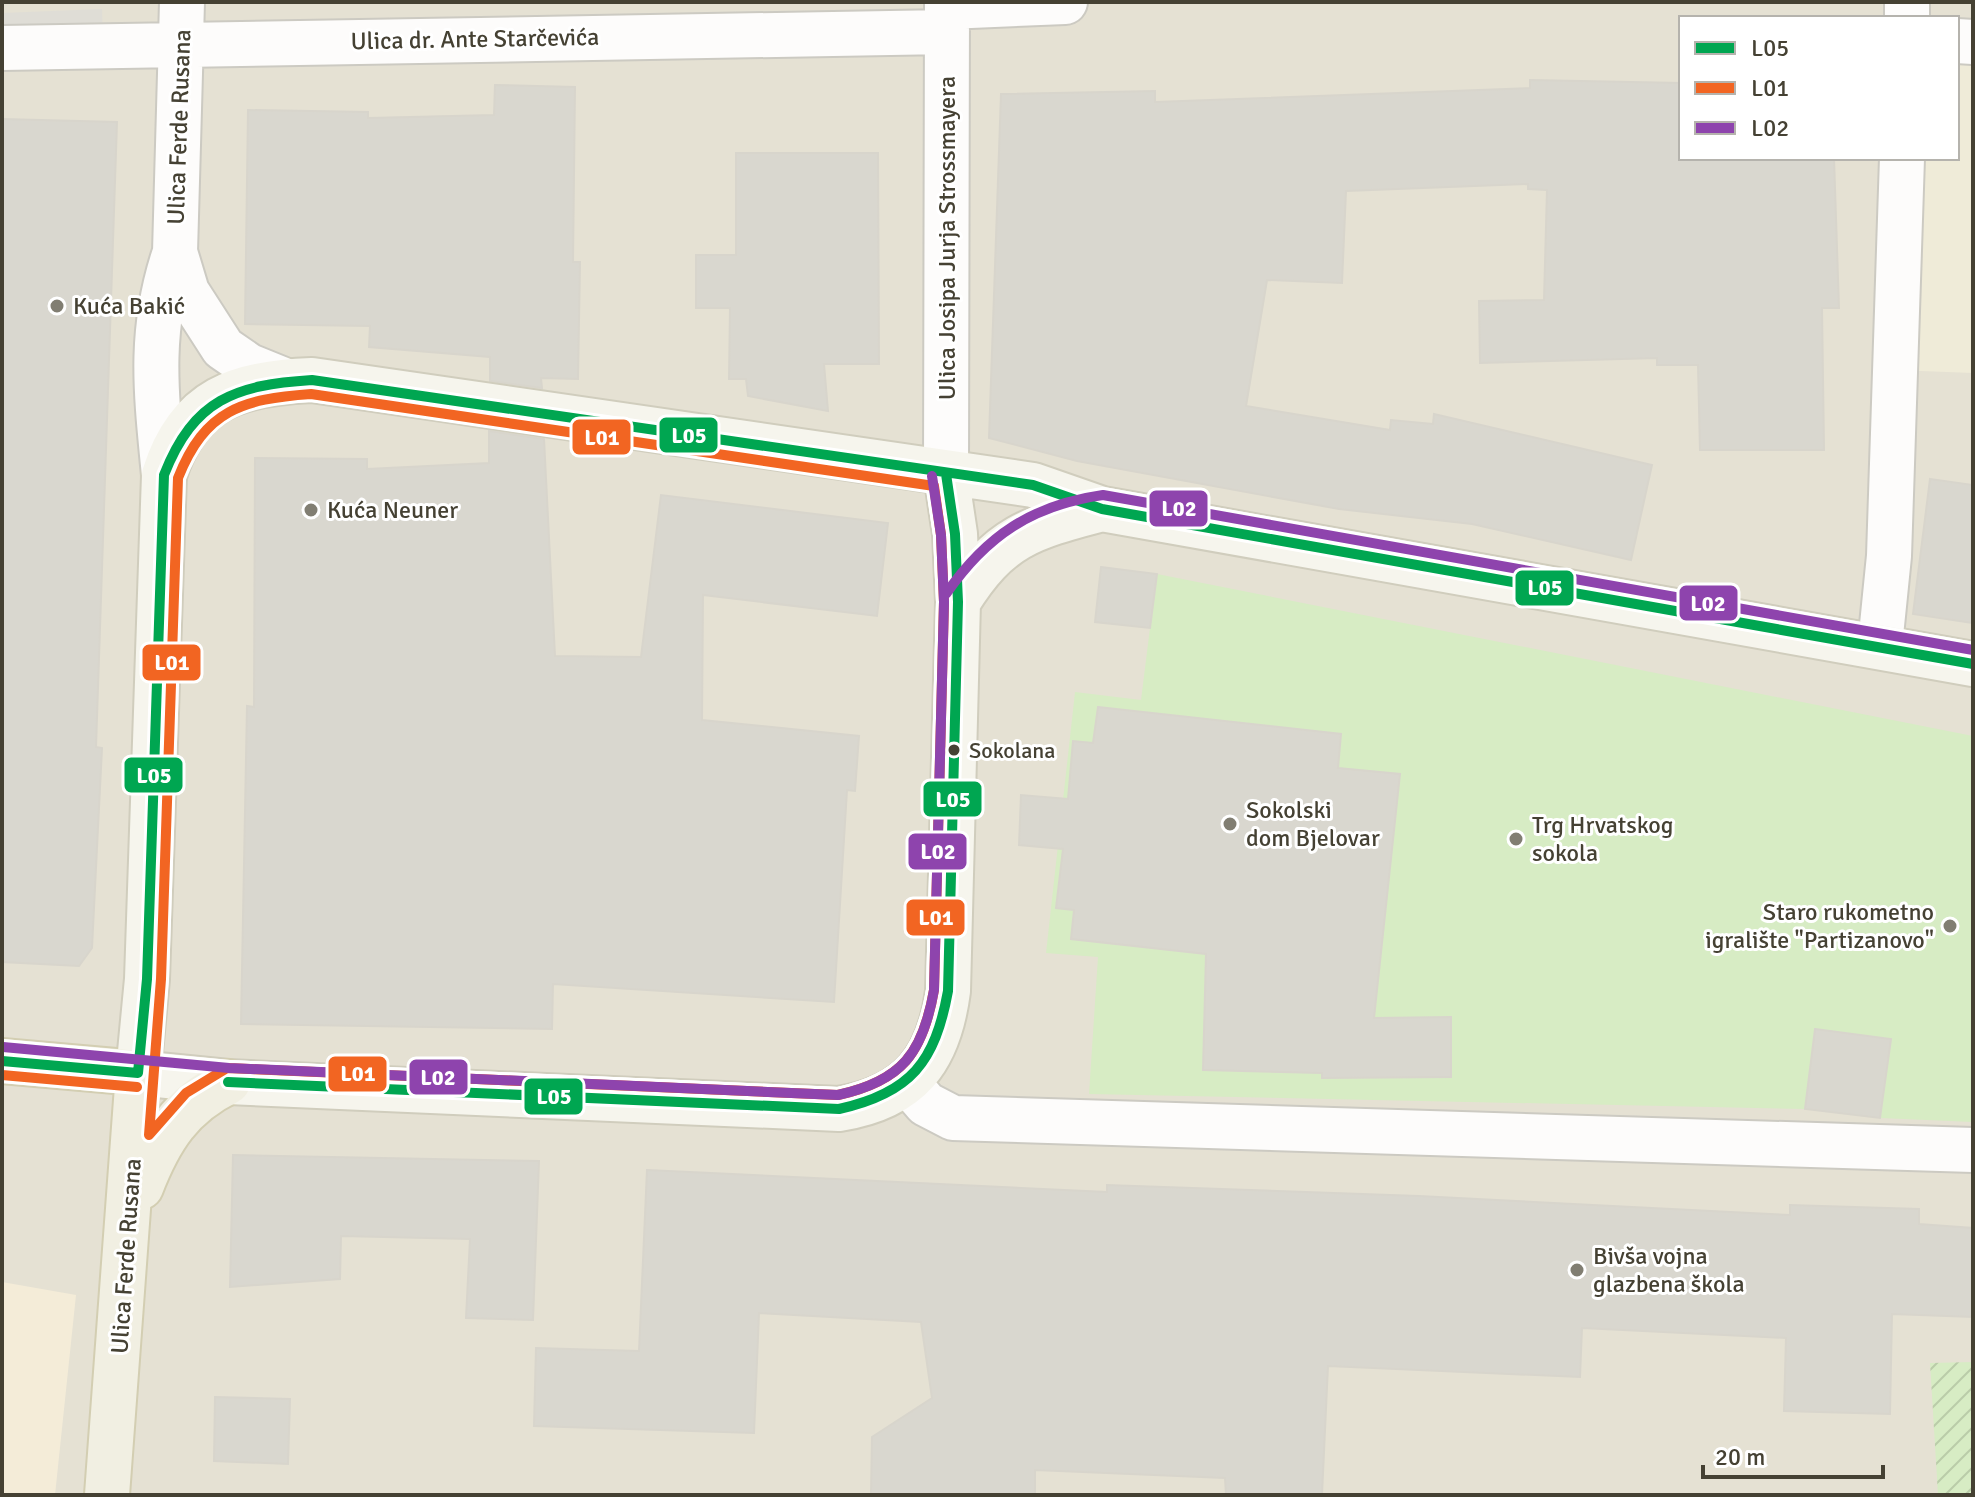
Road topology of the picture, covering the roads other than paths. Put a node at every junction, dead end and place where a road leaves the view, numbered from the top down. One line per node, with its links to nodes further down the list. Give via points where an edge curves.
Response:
1 (1065, 2): 2 (street, Ulica dr. Ante Starčevića)
2 (947, 14): 3 (street, Ulica dr. Ante Starčevića); 8 (street, Ulica Josipa Jurja Strossmayera)
3 (182, 22): 4 (street, Ulica dr. Ante Starčevića); 6 (street, Ulica Ferde Rusana)
4 (2, 48)
5 (1902, 160): 12 (street, via 1889,556)
6 (175, 252): 7 (street, Ulica Ferde Rusana, via 187,292 223,348); 9 (street, Ulica Ferde Rusana, via 161,294 157,331 155,384)
7 (286, 381): 8 (main road, via 312,380); 9 (main road, via 230,394 194,417 174,442)
8 (946, 474): 10 (main road, via 1033,485); 11 (main road)
9 (164, 475): 15 (main road, Ulica Ferde Rusana, via 147,979)
10 (1102, 509): 11 (main road, via 1050,522 997,550); 12 (main road)
11 (958, 602): 17 (main road, via 948,991 936,1045)
12 (1880, 645): 13 (main road)
13 (1973, 664)
14 (2, 1061): 15 (main road)
15 (138, 1073): 16 (main road); 19 (main road, Ulica Ferde Rusana)
16 (228, 1082): 17 (main road, via 839,1109 869,1104); 19 (main road, via 191,1104 164,1134)
17 (908, 1083): 18 (street, via 926,1104 953,1118)
18 (1973, 1150)
19 (128, 1223): 20 (main road, Ulica Ferde Rusana)
20 (107, 1495)

